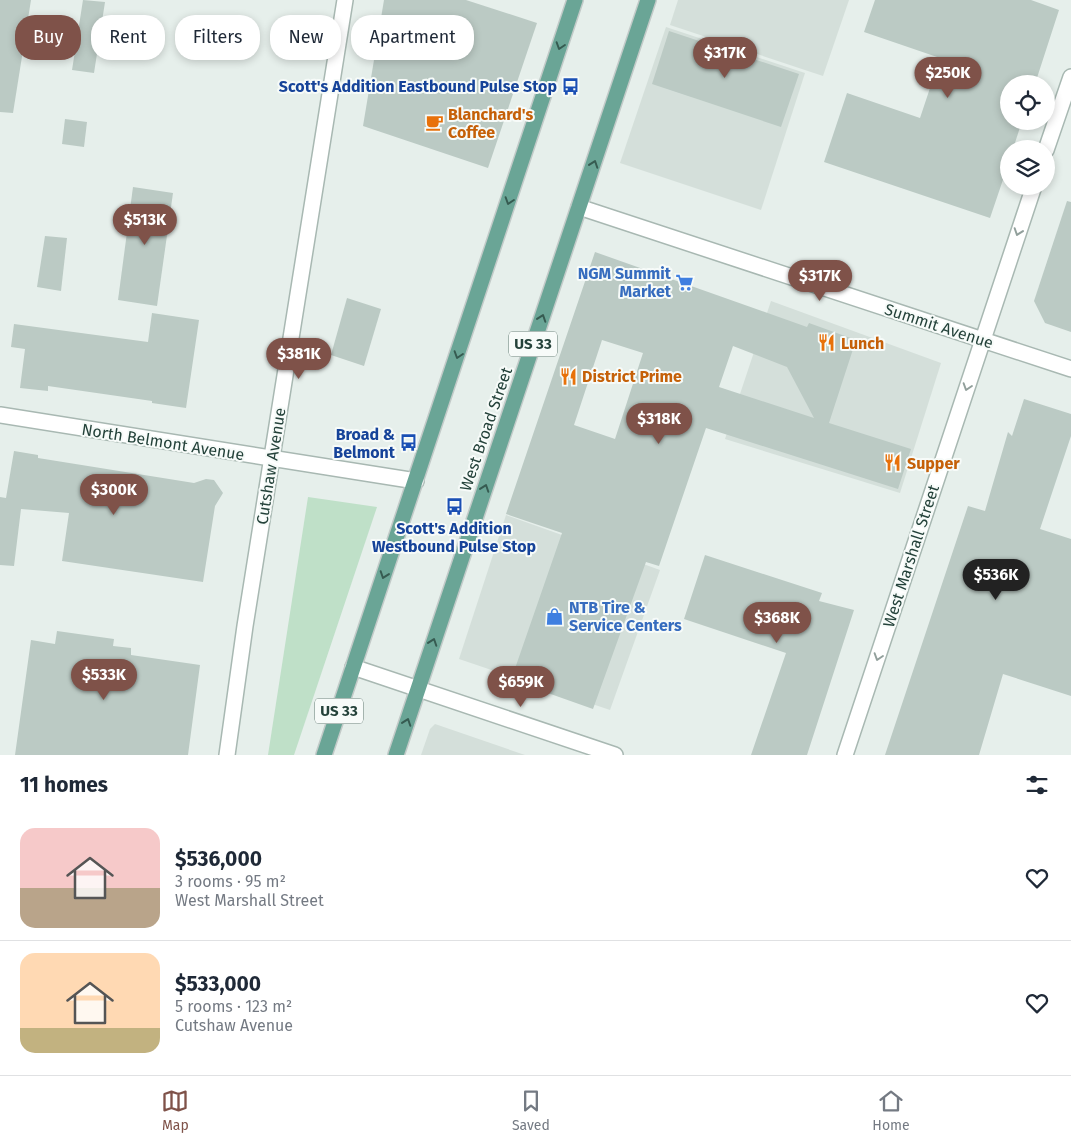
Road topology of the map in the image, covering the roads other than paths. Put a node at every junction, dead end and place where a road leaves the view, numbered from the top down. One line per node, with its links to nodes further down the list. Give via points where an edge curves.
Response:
1 (345, 0): 11 (street, Cutshaw Avenue)
2 (575, 0): 12 (main road, US 33, one-way to 12)
3 (648, 0): 7 (main road, West Broad Street / US 33, one-way to 3)
4 (1071, 77): 5 (street)
5 (1049, 140)
6 (1031, 195): 8 (street, West Marshall Street, one-way to 8)
7 (579, 207): 8 (street, Summit Avenue); 14 (main road, West Broad Street / US 33, one-way to 7)
8 (983, 341): 9 (street, Summit Avenue); 19 (street, West Marshall Street, one-way to 19)
9 (1071, 370)
10 (0, 415): 11 (street, North Belmont Avenue)
11 (272, 460): 12 (street, North Belmont Avenue); 15 (street, Cutshaw Avenue)
12 (416, 481): 13 (main road, US 33, one-way to 13)
13 (353, 667): 14 (street); 16 (main road, US 33)
14 (418, 689): 17 (main road, West Broad Street / US 33, one-way to 14); 18 (street)
15 (227, 755)
16 (324, 755)
17 (396, 755)
18 (615, 755)
19 (845, 755)

